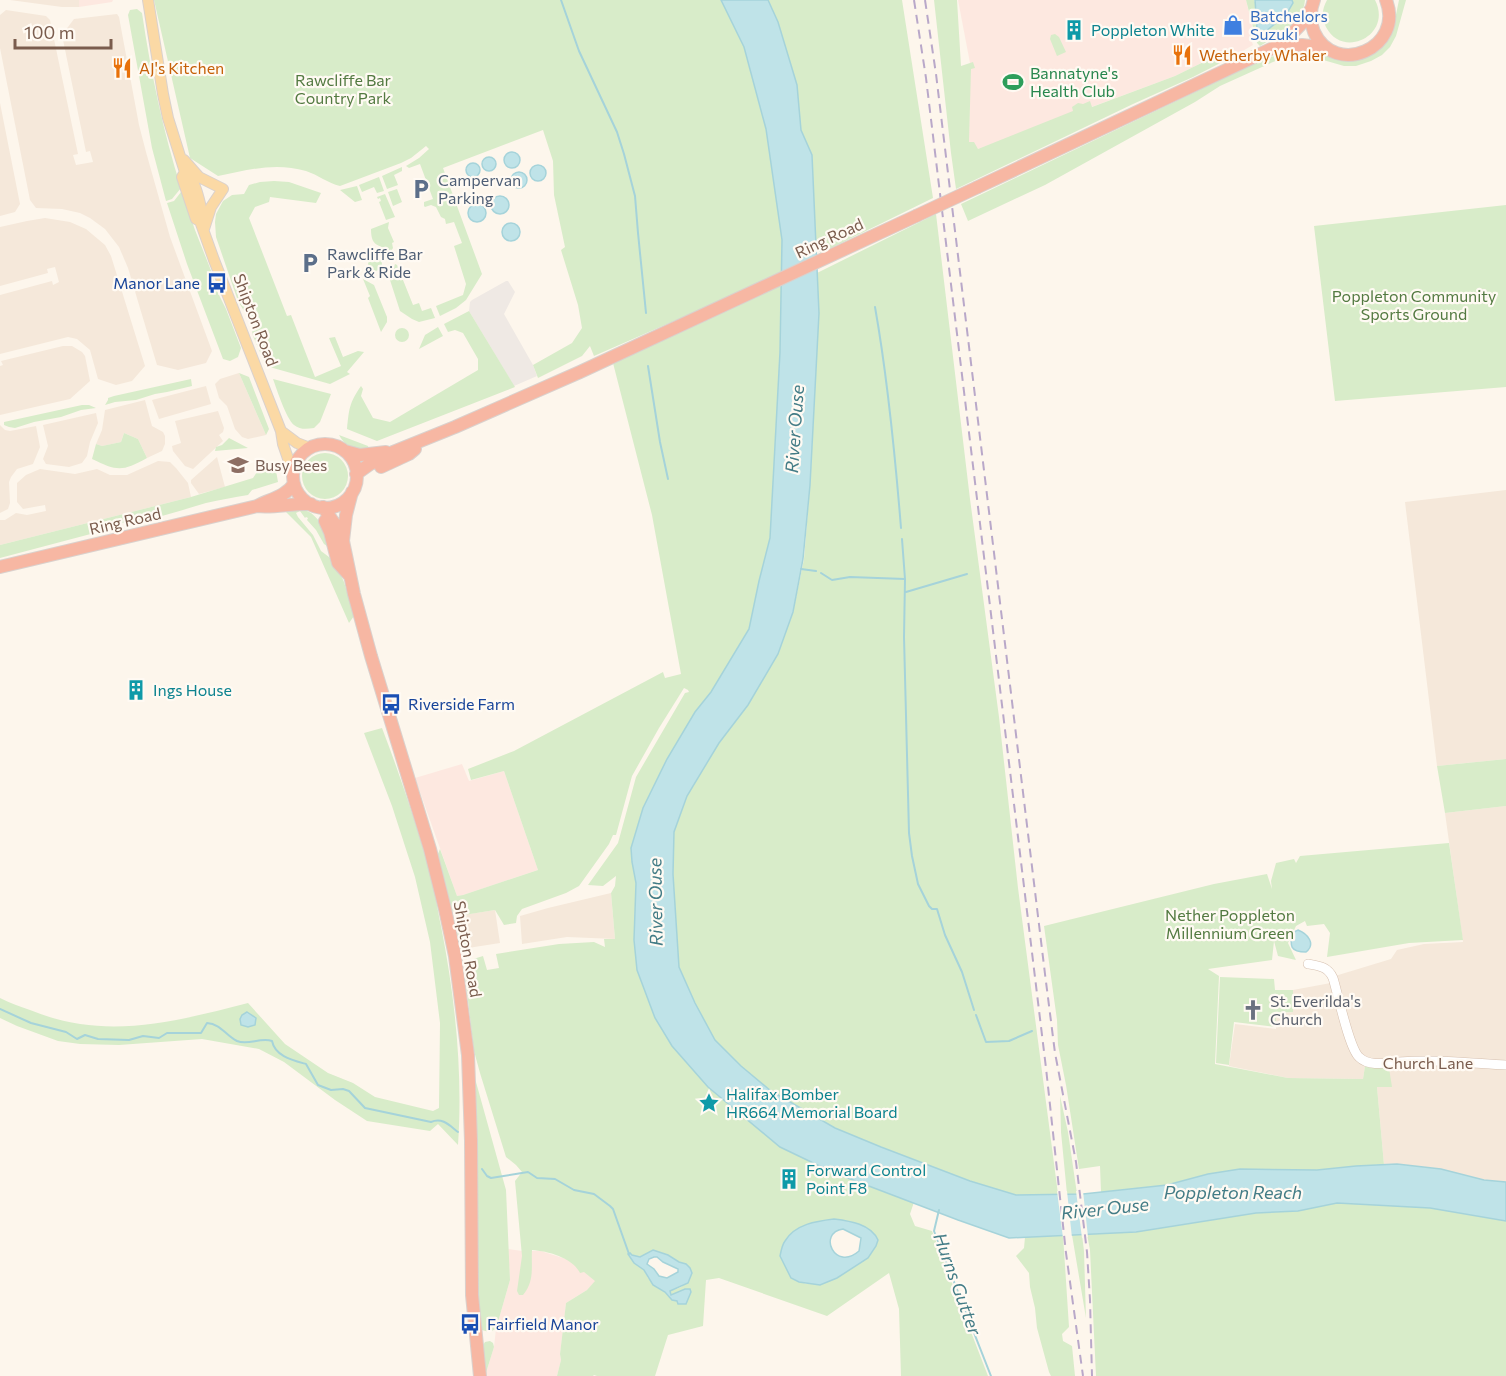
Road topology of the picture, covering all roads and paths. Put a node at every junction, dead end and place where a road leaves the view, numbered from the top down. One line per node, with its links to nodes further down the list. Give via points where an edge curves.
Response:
1 (148, 0): 6 (main road, Shipton Road, via 163,94)
2 (1390, 4): 5 (highway, Ring Road, via 1385,35 1367,52 1342,54)
3 (1313, 5): 4 (highway, Ring Road, via 1307,18); 5 (highway, via 1314,31)
4 (1275, 47): 5 (highway, Ring Road); 12 (highway, Ring Road, bridge, via 695,319)
5 (1327, 48)
6 (180, 155): 7 (main road, Shipton Road); 10 (main road, via 200,177 223,189)
7 (185, 172): 8 (main road, Shipton Road, via 182,177); 9 (main road, Shipton Road)
8 (186, 192): 9 (main road); 10 (main road, Shipton Road)
9 (198, 196): 10 (main road, Shipton Road)
10 (202, 225): 11 (main road, Shipton Road)
11 (281, 431): 13 (main road); 17 (main road, Shipton Road)
12 (425, 440): 15 (highway, Ring Road); 18 (highway, via 409,454 365,476)
13 (310, 448): 14 (highway, via 326,444); 17 (highway, via 300,456)
14 (344, 450): 15 (highway, Ring Road, via 360,455); 16 (highway)
15 (393, 452): 16 (highway, Ring Road)
16 (356, 474): 18 (highway)
17 (293, 475): 19 (highway, via 301,496); 20 (highway, Ring Road, via 286,493); 21 (highway, via 281,488 253,498)
18 (351, 497): 19 (highway, via 337,505); 22 (highway, Shipton Road)
19 (312, 505): 20 (highway, Ring Road); 22 (highway, Shipton Road, via 334,523); 24 (highway, via 326,522 338,563)
20 (257, 506): 21 (highway, Ring Road)
21 (237, 510): 23 (highway, Ring Road)
22 (343, 541): 24 (highway, Shipton Road)
23 (0, 567)
24 (350, 576): 27 (highway, Shipton Road, via 430,849 455,956 468,1055 472,1295)
25 (1308, 964): 26 (street, Church Lane, via 1322,966 1334,978 1351,1041 1362,1059 1381,1063 1424,1060)
26 (1506, 1065)
27 (480, 1376)

